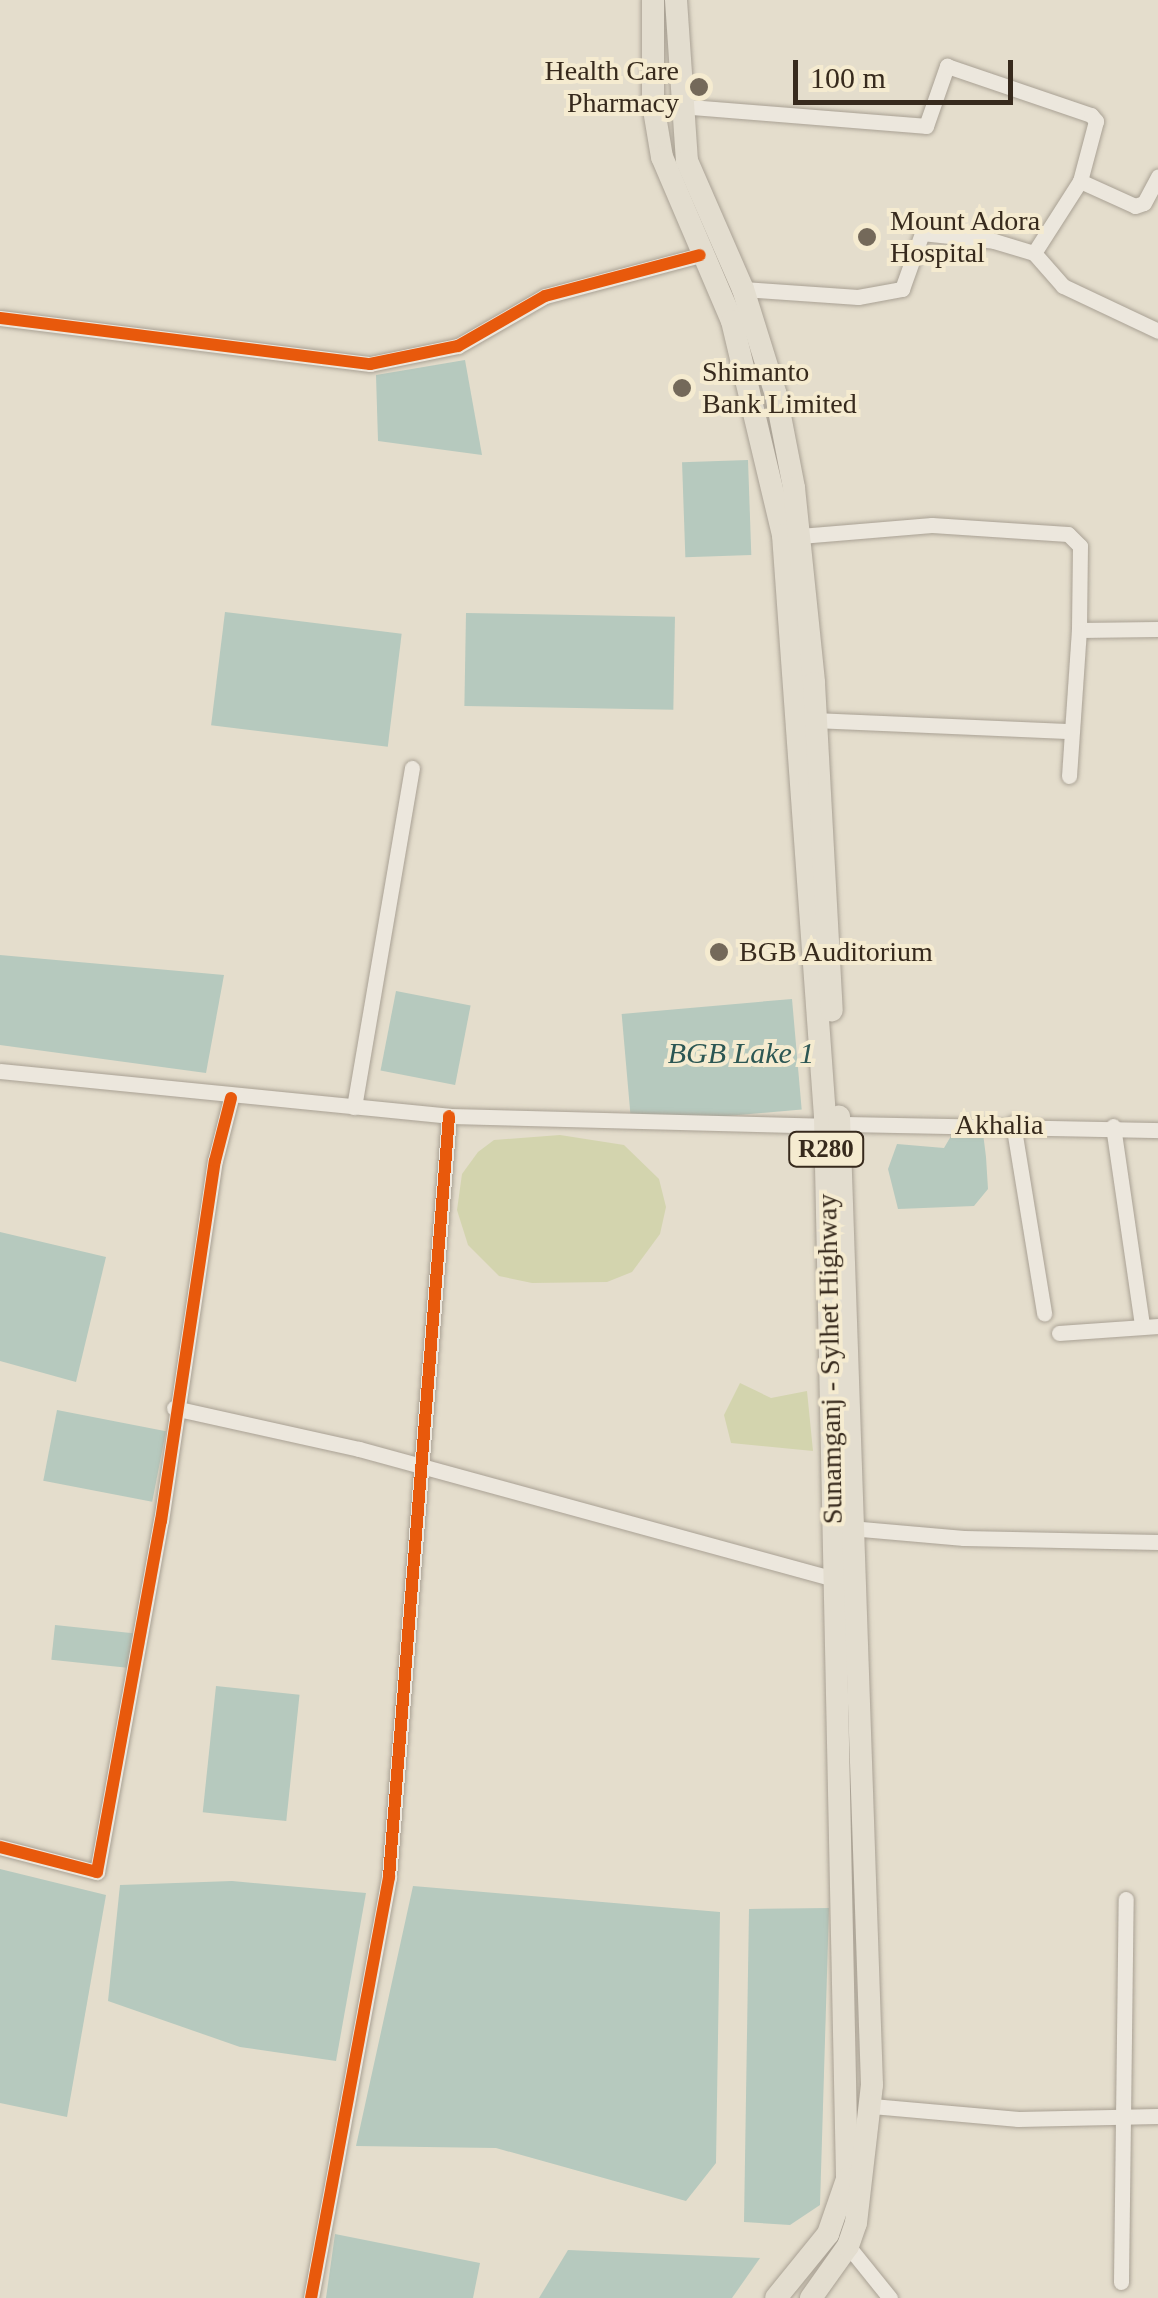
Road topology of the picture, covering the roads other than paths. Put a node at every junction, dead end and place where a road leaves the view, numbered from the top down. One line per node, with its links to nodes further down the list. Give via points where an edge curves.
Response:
1 (653, 0): 3 (main road, Sunamganj - Sylhet Highway / R280)
2 (676, 0): 4 (main road, Sunamganj - Sylhet Highway / R280)
3 (653, 104): 4 (street); 8 (main road, Sunamganj - Sylhet Highway / R280, via 662,157)
4 (680, 111): 6 (street, via 926,126 947,66 1092,115 1096,121); 9 (main road, Sunamganj - Sylhet Highway / R280, via 687,161)
5 (1158, 177): 6 (street, via 1144,203 1135,206)
6 (1080, 181): 7 (street)
7 (1034, 253): 9 (street, via 994,240 922,234 902,289 858,296); 11 (street, via 1063,286)
8 (700, 255): 10 (street, via 544,296 458,346 370,364); 24 (main road, Sunamganj - Sylhet Highway / R280, via 732,322 754,396 783,535)
9 (742, 289): 12 (main road, Sunamganj - Sylhet Highway / R280, via 776,395)
10 (0, 318)
11 (1158, 330)
12 (800, 536): 14 (street, via 932,525 1068,534 1080,546); 15 (main road, Sunamganj - Sylhet Highway / R280)
13 (1158, 629): 14 (street)
14 (1079, 630): 16 (street)
15 (815, 720): 16 (street); 24 (main road, Sunamganj - Sylhet Highway / R280)
16 (1071, 731): 18 (street)
17 (412, 768): 21 (street)
18 (1069, 776)
19 (0, 1071): 20 (street, Akhalia)
20 (232, 1098): 21 (street, Akhalia); 30 (street)
21 (354, 1106): 22 (street, Akhalia)
22 (450, 1116): 24 (street, Akhalia); 31 (street)
23 (1014, 1123): 24 (street, Akhalia); 25 (street, Akhalia); 27 (street)
24 (833, 1125): 32 (main road, Sunamganj - Sylhet Highway / R280); 34 (main road, Sunamganj - Sylhet Highway / R280)
25 (1113, 1126): 26 (street, Akhalia); 28 (street)
26 (1158, 1130)
27 (1044, 1313)
28 (1150, 1326): 29 (street)
29 (1059, 1333)
30 (174, 1408): 31 (street); 35 (street, via 161,1520 98,1872)
31 (420, 1465): 34 (street); 42 (street, via 389,1878)
32 (850, 1528): 33 (street); 37 (main road, Sunamganj - Sylhet Highway / R280)
33 (1158, 1542)
34 (834, 1579): 43 (main road, Sunamganj - Sylhet Highway / R280, via 847,2180 828,2234)
35 (0, 1847)
36 (1126, 1899): 38 (street)
37 (872, 2106): 38 (street, via 1018,2119); 40 (main road, Sunamganj - Sylhet Highway / R280)
38 (1123, 2116): 39 (street); 41 (street)
39 (1158, 2116)
40 (848, 2246): 44 (main road, Sunamganj - Sylhet Highway / R280); 45 (street)
41 (1121, 2282)
42 (311, 2298)
43 (776, 2298)
44 (811, 2298)
45 (890, 2298)

